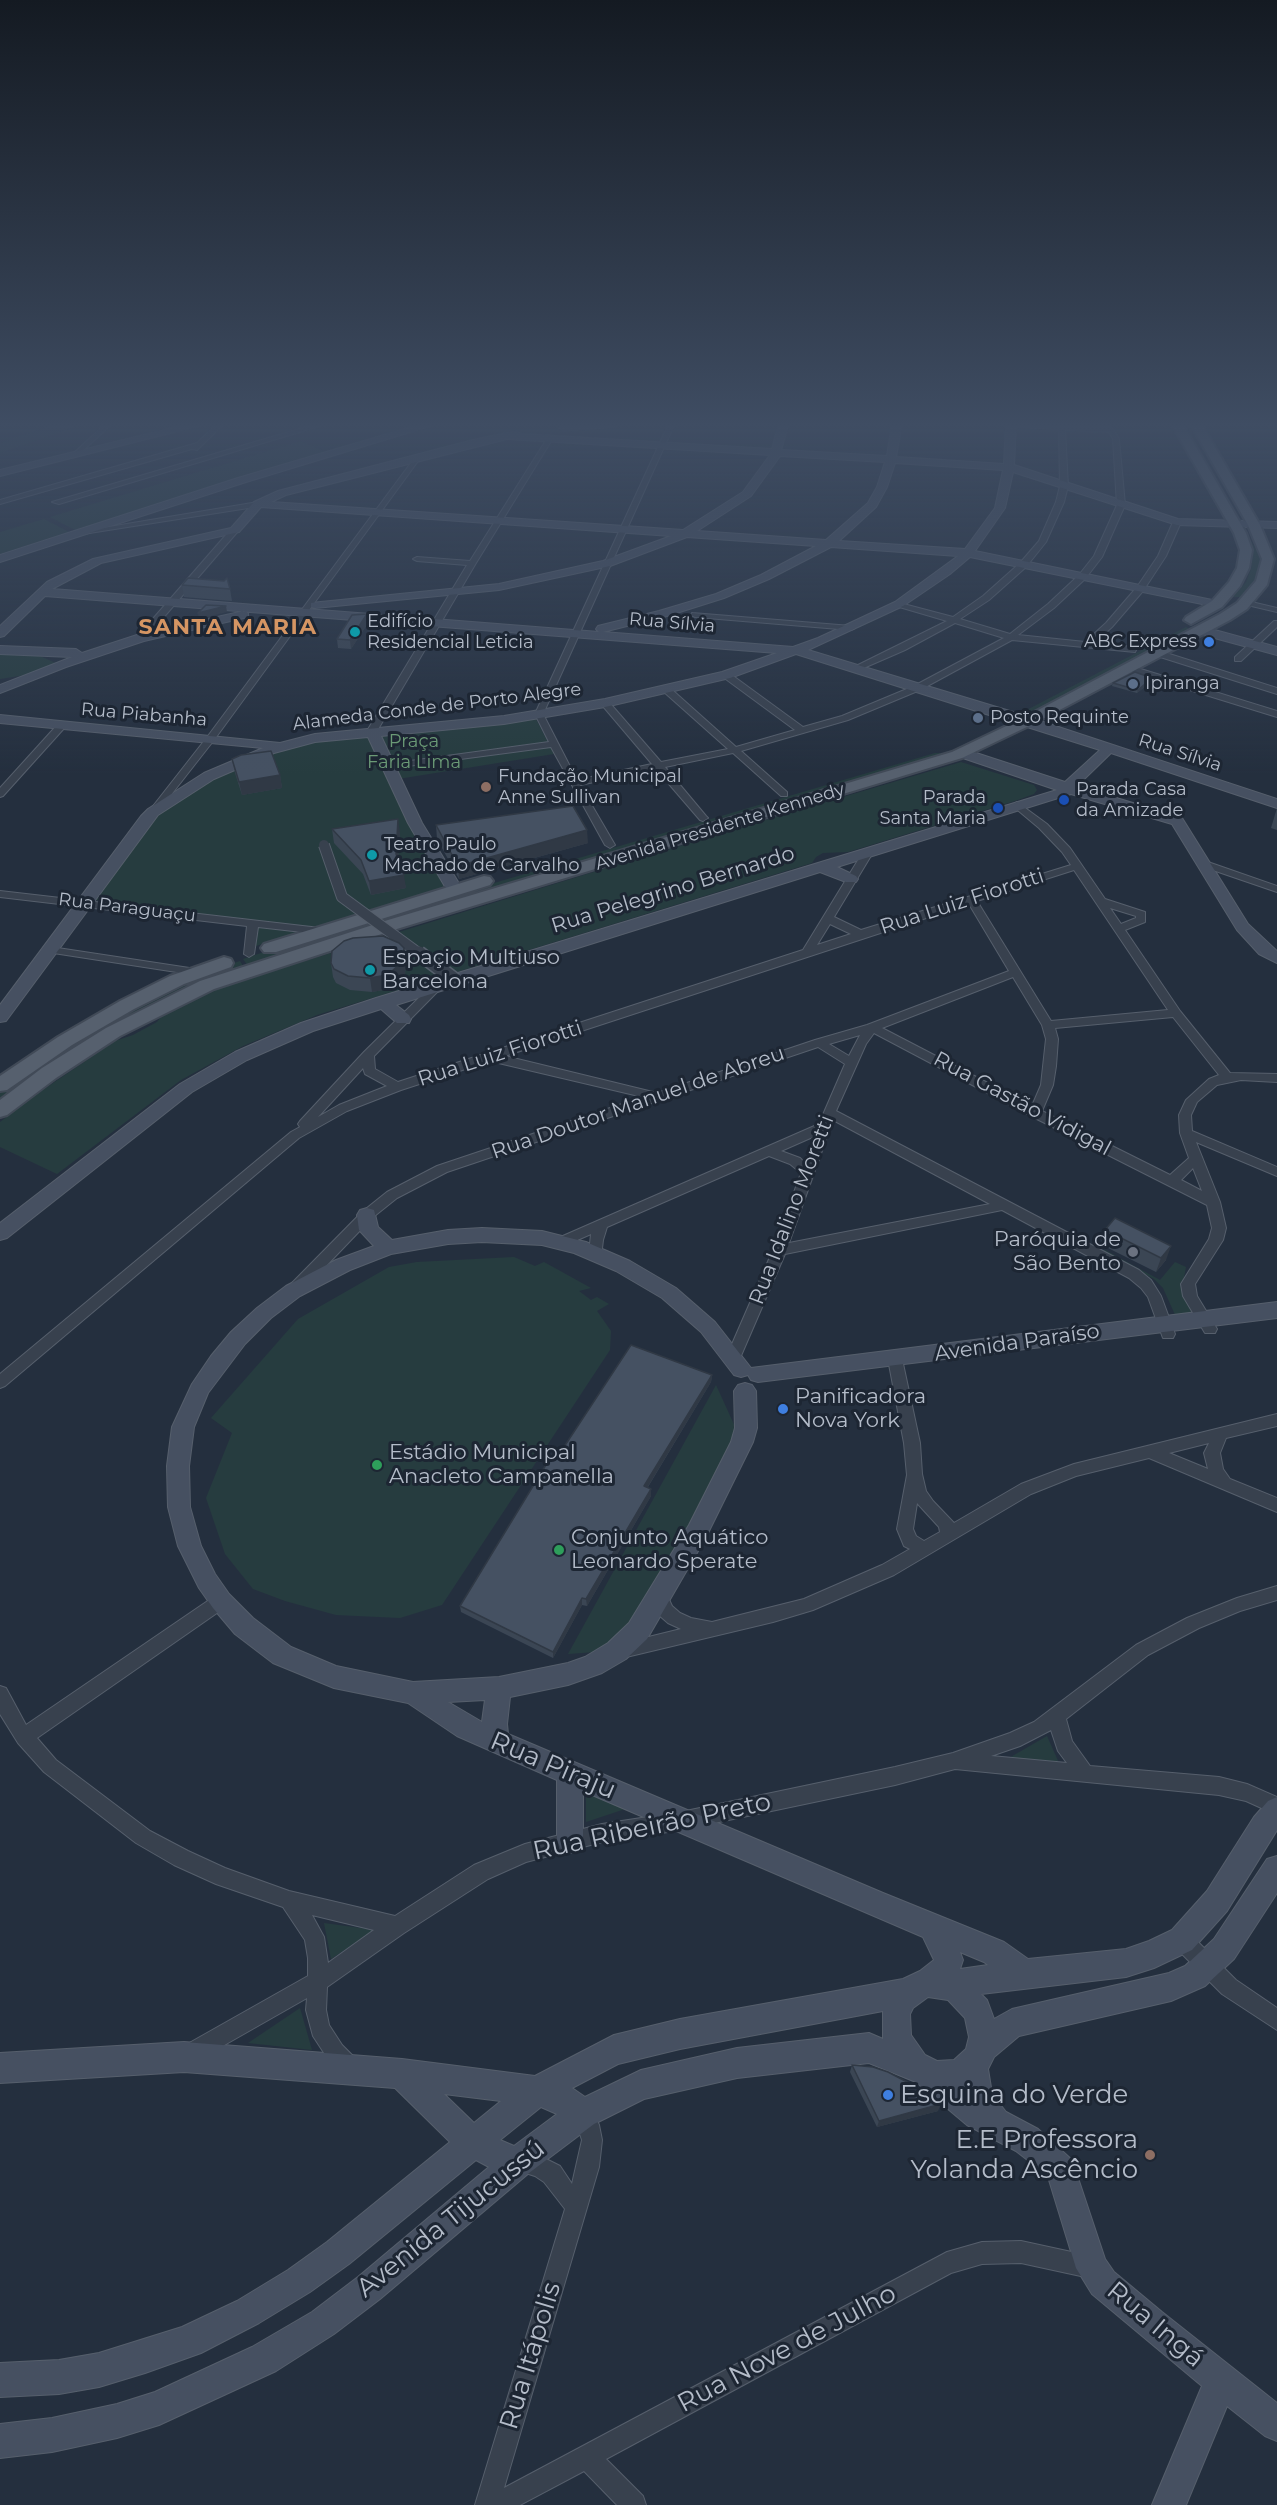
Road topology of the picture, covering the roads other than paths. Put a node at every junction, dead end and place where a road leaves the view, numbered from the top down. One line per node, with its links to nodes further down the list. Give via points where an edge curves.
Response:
1 (59, 540): 18 (street)
2 (187, 540): 25 (street, via 110,556 64,576)
3 (226, 540): 27 (street)
4 (358, 540): 31 (street)
5 (487, 540): 20 (street)
6 (617, 540): 21 (street)
7 (669, 540): 21 (street)
8 (769, 540): 16 (street)
9 (833, 540): 16 (street)
10 (977, 540): 17 (street, Alameda Conde de Porto Alegre)
11 (1043, 540): 22 (street)
12 (1106, 540): 23 (street)
13 (1170, 540): 24 (street)
14 (1241, 540): 30 (main road, Avenida Presidente Kennedy, via 1246,560 1235,583)
15 (1260, 540): 28 (main road, Avenida Presidente Kennedy, via 1268,559 1262,582)
16 (828, 544): 17 (street); 41 (street, via 720,596)
17 (968, 553): 22 (street); 29 (street, Alameda Conde de Porto Alegre)
18 (0, 559)
19 (417, 559): 20 (street)
20 (472, 562): 26 (street)
21 (606, 564): 26 (street); 41 (street)
22 (1023, 565): 23 (street); 35 (street)
23 (1082, 577): 24 (street); 43 (street)
24 (1140, 589): 30 (street); 45 (street)
25 (42, 592): 27 (street, Rua Sílvia); 40 (street)
26 (455, 593): 31 (street); 36 (street)
27 (171, 602): 32 (street, Rua Sílvia); 42 (street)
28 (1246, 602): 30 (main road); 33 (street); 38 (main road, Avenida Presidente Kennedy, via 1234,612)
29 (898, 604): 35 (street); 39 (street, Alameda Conde de Porto Alegre)
30 (1217, 604): 38 (main road, Avenida Presidente Kennedy)
31 (305, 609): 32 (street, Rua Sílvia); 36 (street, Rua Sílvia); 72 (street)
32 (268, 610): 42 (street)
33 (1277, 610)
34 (695, 615): 39 (street)
35 (954, 620): 43 (street); 55 (street)
36 (437, 623): 41 (street, Rua Sílvia); 70 (street)
37 (1277, 623): 44 (street)
38 (1196, 625): 44 (street); 47 (main road, Avenida Presidente Kennedy); 52 (main road, Avenida Presidente Kennedy)
39 (852, 628): 49 (street, Alameda Conde de Porto Alegre)
40 (0, 633)
41 (581, 633): 49 (street, Rua Sílvia); 65 (street)
42 (141, 638): 48 (street)
43 (1011, 638): 45 (street); 58 (street)
44 (1253, 644): 50 (street); 53 (street)
45 (1087, 645): 47 (street)
46 (0, 650): 51 (street)
47 (1132, 650): 64 (main road, Avenida Presidente Kennedy)
48 (100, 651): 51 (street); 54 (street)
49 (798, 651): 55 (street, Rua Sílvia); 57 (street, Alameda Conde de Porto Alegre)
50 (1277, 651)
51 (36, 653): 54 (street)
52 (1157, 653): 56 (main road, Avenida Presidente Kennedy); 60 (street)
53 (1238, 658)
54 (62, 664): 59 (street)
55 (856, 668): 58 (street, Rua Sílvia)
56 (1128, 668): 60 (street); 64 (main road, Avenida Presidente Kennedy)
57 (726, 675): 61 (street, Alameda Conde de Porto Alegre); 71 (street)
58 (917, 688): 67 (street, Rua Sílvia); 71 (street)
59 (0, 689)
60 (1234, 689): 62 (street); 66 (street)
61 (667, 690): 63 (street, Alameda Conde de Porto Alegre); 77 (street)
62 (1277, 691)
63 (605, 703): 65 (street, Alameda Conde de Porto Alegre); 79 (street)
64 (1029, 710): 67 (main road); 74 (main road, Avenida Presidente Kennedy); 76 (street, Rua Sílvia)
65 (539, 714): 70 (street, Alameda Conde de Porto Alegre); 73 (street)
66 (1277, 714)
67 (1002, 718): 74 (main road, Avenida Presidente Kennedy)
68 (0, 719): 69 (street, Rua Piabanha)
69 (62, 725): 72 (street, Rua Piabanha); 82 (street)
70 (372, 731): 75 (street, Alameda Conde de Porto Alegre); 78 (street)
71 (802, 731): 77 (street)
72 (211, 738): 75 (street, Rua Piabanha); 86 (street)
73 (553, 744): 78 (street); 80 (street)
74 (963, 745): 81 (street); 83 (main road, Avenida Presidente Kennedy, via 919,753); 105 (main road, Avenida Presidente Kennedy)
75 (285, 746): 86 (street, Alameda Conde de Porto Alegre, via 208,776)
76 (1109, 748): 81 (street, Rua Pelegrino Bernardo); 84 (street, Rua Sílvia)
77 (735, 750): 79 (street); 83 (street)
78 (388, 767): 95 (street)
79 (660, 767): 80 (street); 87 (street)
80 (574, 783): 88 (street)
81 (1066, 788): 85 (street, Rua Pelegrino Bernardo); 91 (street, via 1177,822)
82 (0, 794)
83 (784, 794): 87 (main road, Avenida Presidente Kennedy)
84 (1277, 804)
85 (1017, 805): 90 (street, Rua Pelegrino Bernardo); 92 (street, via 1048,831)
86 (153, 812): 100 (street, Alameda Conde de Porto Alegre)
87 (703, 818): 88 (main road, Avenida Presidente Kennedy)
88 (610, 844): 95 (main road, Avenida Presidente Kennedy)
89 (324, 845): 112 (street, bridge, via 342,897)
90 (867, 854): 93 (street, Rua Pelegrino Bernardo); 94 (street)
91 (1205, 864): 96 (street); 108 (street, via 1242,927)
92 (1077, 866): 98 (street, Rua Luiz Fiorotti); 99 (street)
93 (821, 868): 94 (street); 112 (street, Rua Pelegrino Bernardo)
94 (851, 879): 101 (street)
95 (455, 890): 105 (main road, Avenida Presidente Kennedy)
96 (1277, 890)
97 (0, 894): 100 (street, Rua Paraguaçu)
98 (971, 899): 104 (street, Rua Luiz Fiorotti); 111 (street)
99 (1102, 902): 103 (street); 103 (street, via 1141,914 1141,920)
100 (85, 903): 102 (street, Rua Paraguaçu); 106 (street, Alameda Conde de Porto Alegre)
101 (828, 918): 104 (street); 107 (street)
102 (253, 924): 105 (street, Rua Paraguaçu); 109 (street)
103 (1120, 928): 115 (street)
104 (861, 934): 107 (street, Rua Luiz Fiorotti)
105 (320, 939): 109 (main road, Avenida Presidente Kennedy)
106 (51, 950): 110 (street); 116 (street, Alameda Conde de Porto Alegre)
107 (807, 953): 122 (street, Rua Luiz Fiorotti)
108 (1277, 958)
109 (253, 961): 110 (main road, Avenida Presidente Kennedy); 130 (main road, Avenida Presidente Kennedy, via 113,1032)
110 (196, 972): 126 (main road, Avenida Presidente Kennedy, via 118,1010)
111 (1016, 972): 118 (street); 119 (street, Rua Doutor Manuel de Abreu)
112 (455, 980): 113 (street, Rua Pelegrino Bernardo)
113 (438, 985): 114 (street, Rua Pelegrino Bernardo); 117 (street)
114 (382, 1002): 117 (street); 146 (street, Rua Pelegrino Bernardo, via 307,1027 209,1073)
115 (1176, 1013): 118 (street); 124 (street)
116 (0, 1017)
117 (403, 1019): 121 (street)
118 (1048, 1026): 133 (street, via 1052,1039 1050,1066)
119 (871, 1028): 120 (street, Rua Doutor Manuel de Abreu); 123 (street, Rua Idalino Moretti); 133 (street, Rua Gastão Vidigal)
120 (819, 1043): 123 (street); 129 (street, Rua Doutor Manuel de Abreu)
121 (368, 1055): 128 (street, via 369,1071); 136 (street)
122 (489, 1058): 127 (street); 128 (street, Rua Luiz Fiorotti)
123 (851, 1062): 132 (street, Rua Idalino Moretti)
124 (1227, 1077): 125 (street); 135 (street, via 1213,1082 1192,1100 1185,1115)
125 (1277, 1078)
126 (0, 1085)
127 (606, 1086): 129 (street); 131 (street)
128 (397, 1087): 136 (street, Rua Luiz Fiorotti, via 343,1108)
129 (655, 1097): 131 (street, Rua Doutor Manuel de Abreu)
130 (0, 1110)
131 (610, 1112): 144 (street, Rua Doutor Manuel de Abreu, via 442,1169 392,1195)
132 (829, 1113): 134 (street, Rua Idalino Moretti); 143 (street)
133 (1035, 1113): 141 (street, Rua Gastão Vidigal)
134 (824, 1126): 137 (street); 139 (street, Rua Idalino Moretti)
135 (1186, 1133): 138 (street); 140 (street)
136 (295, 1135): 158 (street, Rua Luiz Fiorotti)
137 (770, 1151): 139 (street, via 795,1161); 145 (street)
138 (1197, 1158): 141 (street); 142 (street)
139 (808, 1172): 149 (street, Rua Idalino Moretti)
140 (1277, 1172)
141 (1171, 1182): 142 (street, Rua Gastão Vidigal)
142 (1213, 1202): 154 (street, via 1216,1240 1188,1284 1193,1303)
143 (1006, 1205): 149 (street); 155 (street, via 1134,1274 1154,1296)
144 (367, 1215): 148 (street, via 369,1230); 151 (street, Rua Doutor Manuel de Abreu)
145 (601, 1226): 147 (street); 150 (street)
146 (0, 1233)
147 (561, 1242): 148 (street, via 482,1235); 150 (street)
148 (388, 1248): 151 (street, via 343,1265)
149 (780, 1250): 157 (street, Rua Idalino Moretti)
150 (596, 1254): 157 (street, via 669,1293 708,1327)
151 (293, 1291): 169 (street, via 237,1338 199,1390 183,1427 178,1466 179,1507 190,1546)
152 (1277, 1310): 154 (street, Avenida Paraíso)
153 (1277, 1321): 154 (street, Avenida Paraíso)
154 (1207, 1324): 155 (street, Avenida Paraíso)
155 (1166, 1329): 156 (street, Avenida Paraíso)
156 (896, 1364): 157 (street, Avenida Paraíso); 162 (street, via 912,1443)
157 (747, 1375): 168 (street, via 742,1442)
158 (0, 1382)
159 (1277, 1420): 160 (street)
160 (1221, 1434): 161 (street); 163 (street, via 1214,1446 1213,1460 1221,1480)
161 (1149, 1451): 163 (street); 165 (street, via 1048,1479)
162 (914, 1474): 165 (street, via 919,1493 946,1524); 166 (street, via 905,1529 910,1541)
163 (1230, 1487): 164 (street)
164 (1277, 1505)
165 (948, 1533): 166 (street)
166 (924, 1548): 170 (street, via 888,1570 807,1605)
167 (1277, 1593): 175 (street, Rua Ribeirão Preto, via 1193,1623 1142,1650)
168 (659, 1596): 170 (street, via 674,1618 690,1625); 171 (street, via 638,1631)
169 (221, 1601): 173 (street, via 244,1626 282,1655 334,1677); 176 (street)
170 (715, 1628): 171 (street)
171 (617, 1651): 172 (street, via 568,1674)
172 (499, 1688): 173 (street); 177 (street, via 494,1724)
173 (412, 1693): 177 (street, Rua Piraju, via 446,1717)
174 (0, 1694): 176 (street)
175 (1056, 1716): 178 (street, Rua Ribeirão Preto, via 1029,1734); 180 (street, via 1064,1745)
176 (24, 1737): 185 (street, via 50,1766 143,1837 223,1877)
177 (497, 1742): 179 (street, Rua Piraju)
178 (953, 1761): 180 (street); 182 (street, Rua Ribeirão Preto)
179 (570, 1772): 182 (street, Rua Piraju); 183 (street)
180 (1085, 1773): 181 (street, via 1219,1786 1247,1793)
181 (1277, 1808): 188 (street, Avenida Tijucussú, via 1217,1900)
182 (681, 1821): 183 (street, Rua Ribeirão Preto); 187 (street, Rua Piraju)
183 (570, 1840): 186 (street, Rua Ribeirão Preto, via 481,1872)
184 (1277, 1869): 189 (street, Avenida Tijucussú)
185 (289, 1900): 186 (street); 191 (street, via 314,1937)
186 (397, 1926): 191 (street, Rua Ribeirão Preto)
187 (932, 1926): 190 (street, Rua Piraju, via 994,1952); 192 (street, via 949,1960)
188 (1182, 1940): 189 (street); 190 (street, Avenida Tijucussú, via 1126,1963)
189 (1208, 1966): 193 (street, via 1229,1987); 194 (street, Avenida Tijucussú, via 1171,1987 1012,2023)
190 (1024, 1973): 192 (street, Avenida Tijucussú)
191 (318, 1981): 195 (street, Rua Ribeirão Preto); 198 (street, via 316,2010 320,2029)
192 (928, 1987): 194 (street, via 962,1993 977,2010 983,2028); 197 (street, via 897,2009 896,2035); 200 (street, Avenida Tijucussú, via 637,2043 588,2062)
193 (1277, 2020)
194 (978, 2056): 197 (street, Avenida Tijucussú, via 954,2076 934,2075); 202 (street, Rua Ingá, via 975,2087 979,2102)
195 (184, 2057): 196 (street, Rua Ribeirão Preto); 198 (street)
196 (1, 2068)
197 (919, 2068): 201 (street, Avenida Tijucussú, via 869,2048 811,2053 737,2063 641,2085); 202 (street, Rua Ingá, via 962,2103)
198 (352, 2069): 199 (street)
199 (402, 2074): 200 (street); 203 (street)
200 (537, 2091): 201 (street, via 560,2098); 203 (street, Avenida Tijucussú)
201 (583, 2113): 204 (street, Avenida Tijucussú); 205 (street, Rua Itápolis, via 592,2140)
202 (999, 2124): 206 (street, Rua Ingá, via 1045,2154 1061,2170)
203 (472, 2142): 204 (street); 208 (street, Avenida Tijucussú, via 338,2253 249,2312 189,2341 122,2364 59,2377)
204 (518, 2162): 205 (street, via 552,2174); 210 (street, Avenida Tijucussú, via 360,2295 264,2359 178,2400 117,2421)
205 (576, 2208): 212 (street, Rua Itápolis)
206 (1092, 2268): 207 (street, Rua Ingá, via 1103,2283 1150,2324); 211 (street, Rua Nove de Julho, via 1021,2252 982,2253 947,2263)
207 (1221, 2379): 209 (street, Rua Ingá); 215 (street)
208 (0, 2380)
209 (1277, 2424)
210 (0, 2441)
211 (587, 2457): 213 (street, Rua Nove de Julho); 214 (street)
212 (487, 2505)
213 (496, 2505)
214 (634, 2505)
215 (1169, 2505)

